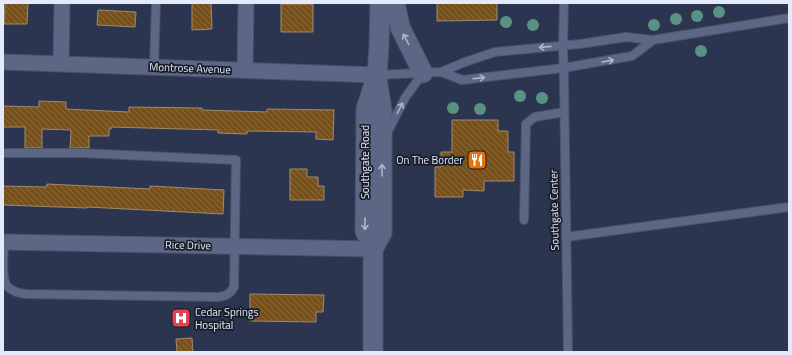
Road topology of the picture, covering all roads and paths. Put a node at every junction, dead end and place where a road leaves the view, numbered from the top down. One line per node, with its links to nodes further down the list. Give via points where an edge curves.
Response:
1 (62, 3): 11 (street)
2 (156, 3): 12 (lane)
3 (246, 3): 14 (street)
4 (380, 3): 16 (street, Southgate Road)
5 (395, 3): 15 (street, one-way to 5, via 400,28)
6 (564, 3): 9 (lane, Southgate Center)
7 (789, 18): 8 (lane)
8 (653, 40): 9 (lane, via 626,37); 13 (lane, one-way to 8, via 632,56)
9 (563, 46): 13 (lane, Southgate Center); 15 (lane, one-way to 15, via 495,52)
10 (3, 62): 11 (street, Montrose Avenue)
11 (60, 64): 12 (street, Montrose Avenue)
12 (154, 67): 14 (street, Montrose Avenue)
13 (563, 68): 15 (lane, one-way to 13, via 462,80); 17 (lane, Southgate Center)
14 (245, 70): 16 (street, Montrose Avenue)
15 (432, 73): 16 (lane); 18 (lane, one-way to 15, via 405,98)
16 (377, 75): 18 (street, Southgate Road, via 382,110); 25 (street, Southgate Road, one-way to 25, via 366,109 365,231)
17 (564, 112): 21 (lane, via 535,117 526,124); 22 (lane, Southgate Center)
18 (382, 142): 25 (street, Southgate Road, one-way to 18, via 382,233)
19 (3, 152): 24 (lane, via 236,160)
20 (789, 208): 22 (lane)
21 (524, 220)
22 (566, 237): 27 (lane, Southgate Center)
23 (4, 242): 24 (street, Rice Drive); 24 (lane, via 4,280 14,292 218,298 232,292 234,287)
24 (235, 246): 25 (street, Rice Drive)
25 (373, 249): 26 (street, Southgate Road)
26 (373, 352)
27 (568, 352)

